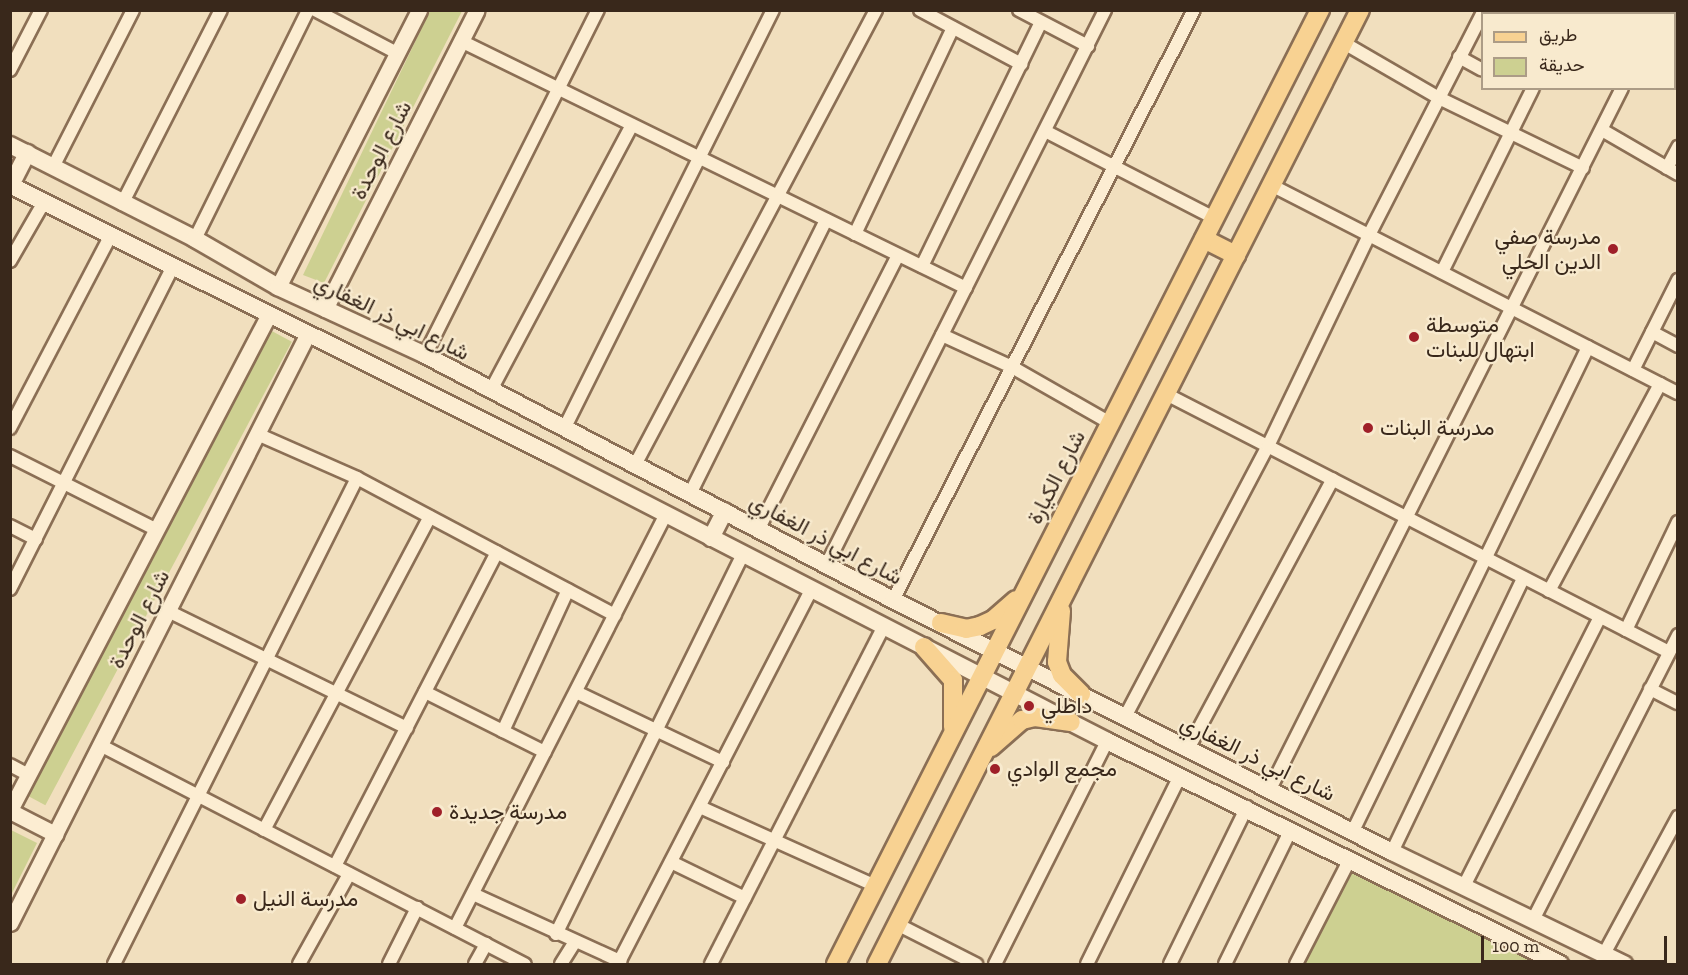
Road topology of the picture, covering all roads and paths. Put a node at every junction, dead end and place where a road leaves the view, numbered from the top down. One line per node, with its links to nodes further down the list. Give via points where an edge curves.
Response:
1 (40, 10): 27 (street)
2 (133, 10): 41 (street)
3 (221, 10): 48 (street)
4 (308, 10): 55 (street)
5 (315, 10): 23 (street)
6 (419, 10): 23 (street, شارع الوحدة)
7 (477, 10): 20 (street, شارع الوحدة)
8 (598, 10): 28 (street)
9 (772, 10): 39 (street)
10 (876, 10): 46 (street)
11 (1106, 10): 22 (street)
12 (1194, 10): 40 (street)
13 (1320, 10): 49 (main road, شارع الكيارة)
14 (1360, 10): 21 (main road)
15 (1019, 11): 18 (street)
16 (926, 12): 19 (street)
17 (1481, 16): 24 (street)
18 (1041, 22): 22 (street); 25 (street)
19 (953, 28): 25 (street); 51 (street)
20 (461, 41): 28 (street); 65 (street, شارع الوحدة)
21 (1344, 43): 31 (street); 45 (main road)
22 (1088, 45): 33 (street)
23 (397, 53): 63 (street, شارع الوحدة)
24 (1459, 57): 26 (street); 31 (street)
25 (1021, 63): 60 (street)
26 (1481, 69)
27 (10, 70)
28 (558, 89): 32 (street); 73 (street)
29 (1527, 90): 35 (street)
30 (1621, 90): 34 (street)
31 (1439, 98): 35 (street); 53 (street)
32 (632, 125): 39 (street); 77 (street)
33 (1045, 130): 40 (street); 64 (street)
34 (1602, 130): 42 (street); 43 (street)
35 (1511, 133): 42 (street); 61 (street)
36 (10, 145): 38 (main road, شارع ابي ذر الغفاري)
37 (1677, 147): 43 (street)
38 (27, 153): 41 (main road, شارع ابي ذر الغفاري); 44 (main road)
39 (699, 158): 46 (street); 83 (street)
40 (1114, 166): 49 (street); 74 (street)
41 (54, 167): 48 (main road, شارع ابي ذر الغفاري)
42 (1583, 168): 66 (street)
43 (1672, 171)
44 (11, 185): 47 (main road)
45 (1271, 185): 53 (street); 57 (main road)
46 (778, 196): 50 (street); 87 (street)
47 (44, 202): 52 (main road); 58 (street)
48 (122, 204): 55 (main road, شارع ابي ذر الغفاري)
49 (1214, 218): 54 (main road, شارع الكيارة)
50 (826, 220): 51 (street); 91 (street)
51 (855, 234): 56 (street)
52 (111, 235): 59 (main road); 80 (street)
53 (1369, 235): 61 (street); 85 (street)
54 (1204, 238): 57 (main road); 81 (main road, شارع الكيارة)
55 (195, 239): 63 (main road, شارع ابي ذر الغفاري)
56 (898, 255): 60 (street); 98 (street)
57 (1236, 255): 79 (main road)
58 (10, 261)
59 (174, 265): 67 (main road); 90 (street)
60 (922, 266): 64 (street)
61 (1442, 272): 66 (street)
62 (1677, 280): 68 (street)
63 (278, 287): 65 (main road, شارع ابي ذر الغفاري)
64 (966, 288): 70 (street)
65 (325, 309): 73 (main road, شارع ابي ذر الغفاري)
66 (1513, 309): 72 (street); 95 (street)
67 (268, 316): 69 (main road); 99 (street, شارع الوحدة)
68 (1652, 332): 71 (street); 75 (street)
69 (307, 335): 84 (street, شارع الوحدة); 93 (main road)
70 (942, 335): 74 (street); 105 (street)
71 (1677, 346)
72 (1588, 347): 75 (street); 104 (street)
73 (425, 355): 77 (main road, شارع ابي ذر الغفاري)
74 (1012, 367): 81 (street); 113 (street)
75 (1633, 370): 76 (street)
76 (1660, 384): 78 (street); 111 (street)
77 (491, 390): 83 (main road, شارع ابي ذر الغفاري)
78 (1677, 393)
79 (1166, 394): 85 (street); 112 (main road)
80 (16, 405): 82 (street)
81 (1110, 423): 110 (main road, شارع الكيارة)
82 (10, 428)
83 (564, 429): 87 (main road, شارع ابي ذر الغفاري)
84 (257, 434): 88 (street); 114 (street, شارع الوحدة)
85 (1268, 446): 89 (street); 134 (street)
86 (10, 456): 90 (street)
87 (635, 465): 91 (main road, شارع ابي ذر الغفاري)
88 (357, 478): 94 (street); 124 (street)
89 (1333, 479): 95 (street); 142 (street)
90 (64, 483): 99 (street); 101 (street)
91 (690, 494): 92 (main road, شارع ابي ذر الغفاري)
92 (725, 511): 98 (main road, شارع ابي ذر الغفاري); 100 (main road)
93 (665, 515): 100 (main road); 115 (street)
94 (430, 516): 102 (street); 130 (street)
95 (1407, 518): 104 (street); 149 (street)
96 (1677, 522): 119 (street)
97 (10, 526): 101 (street)
98 (759, 528): 105 (main road, شارع ابي ذر الغفاري)
99 (157, 530): 147 (street, شارع الوحدة)
100 (711, 538): 103 (main road)
101 (36, 539): 107 (street)
102 (497, 552): 108 (street); 128 (street)
103 (743, 554): 109 (main road); 137 (street)
104 (1485, 558): 106 (street); 157 (street)
105 (827, 564): 113 (main road, شارع ابي ذر الغفاري)
106 (1524, 578): 111 (street); 160 (street)
107 (10, 589)
108 (568, 590): 115 (street); 138 (street)
109 (811, 590): 118 (main road); 145 (street)
110 (1026, 590): 117 (main road, via 1007,610 980,626 966,629); 122 (main road, شارع الكيارة)
111 (1549, 591): 116 (street)
112 (1062, 598): 125 (main road); 132 (main road, via 1057,662 1062,675)
113 (893, 600): 117 (main road, شارع ابي ذر الغفاري)
114 (168, 611): 124 (street); 141 (street, شارع الوحدة)
115 (615, 615): 129 (street)
116 (1600, 617): 119 (street); 167 (street)
117 (941, 623): 122 (main road, شارع ابي ذر الغفاري)
118 (884, 628): 121 (main road); 159 (street)
119 (1626, 630): 123 (street)
120 (1677, 635): 123 (street)
121 (924, 647): 126 (main road); 139 (main road, via 953,680)
122 (995, 650): 125 (main road, شارع ابي ذر الغفاري); 126 (main road, شارع الكيارة)
123 (1669, 652): 127 (street)
124 (268, 658): 130 (street); 150 (street)
125 (1028, 666): 131 (main road); 132 (main road, شارع ابي ذر الغفاري)
126 (982, 676): 131 (main road); 139 (main road, شارع الكيارة)
127 (1650, 689): 133 (street); 171 (street)
128 (425, 692): 136 (street); 138 (street)
129 (576, 692): 137 (street); 143 (street)
130 (336, 693): 136 (street); 156 (street)
131 (1015, 693): 135 (main road); 144 (main road)
132 (1081, 694): 134 (main road, شارع ابي ذر الغفاري)
133 (1677, 703)
134 (1125, 717): 142 (main road, شارع ابي ذر الغفاري)
135 (1071, 722): 140 (main road); 144 (main road, via 1035,717 1022,720)
136 (407, 728): 163 (street)
137 (655, 730): 145 (street); 175 (street)
138 (503, 731): 143 (street)
139 (952, 736): 166 (main road, شارع الكيارة)
140 (1107, 741): 148 (main road); 190 (street)
141 (100, 745): 150 (street); 158 (street, شارع الوحدة)
142 (1188, 749): 149 (main road, شارع ابي ذر الغفاري)
143 (545, 752): 168 (street)
144 (985, 752): 173 (main road)
145 (723, 762): 151 (street)
146 (10, 765): 147 (street)
147 (29, 775): 153 (street, شارع الوحدة)
148 (1180, 776): 152 (main road); 191 (street)
149 (1270, 789): 157 (main road, شارع ابي ذر الغفاري)
150 (199, 796): 156 (street); 180 (street)
151 (700, 807): 159 (street); 162 (street)
152 (1247, 807): 155 (main road); 192 (street)
153 (10, 811): 158 (street)
154 (1677, 817): 178 (street)
155 (1291, 829): 161 (main road); 193 (street)
156 (264, 830): 163 (street)
157 (1353, 831): 160 (main road, شارع ابي ذر الغفاري)
158 (55, 834): 172 (street, شارع الوحدة)
159 (773, 840): 166 (street); 169 (street)
160 (1398, 855): 165 (main road); 167 (main road, شارع ابي ذر الغفاري)
161 (1350, 859): 165 (main road); 194 (street)
162 (671, 862): 169 (street); 179 (street)
163 (335, 866): 164 (street)
164 (349, 873): 170 (street); 181 (street)
165 (1393, 880): 195 (main road)
166 (876, 886): 187 (main road, شارع الكيارة)
167 (1464, 886): 171 (main road, شارع ابي ذر الغفاري)
168 (473, 894): 174 (street); 175 (street)
169 (745, 898): 186 (street)
170 (417, 909): 174 (street); 182 (street)
171 (1533, 920): 178 (main road, شارع ابي ذر الغفاري)
172 (10, 923)
173 (897, 924): 188 (main road); 189 (street)
174 (455, 928): 177 (street)
175 (556, 933): 176 (street)
176 (575, 942): 179 (street); 185 (street)
177 (486, 944): 183 (street); 184 (street)
178 (1604, 954): 196 (main road, شارع ابي ذر الغفاري)
179 (619, 963)
180 (114, 964)
181 (299, 964)
182 (389, 964)
183 (476, 964)
184 (525, 964)
185 (561, 964)
186 (711, 964)
187 (836, 964)
188 (877, 964)
189 (976, 964)
190 (995, 964)
191 (1087, 964)
192 (1170, 964)
193 (1225, 964)
194 (1296, 964)
195 (1560, 964)
196 (1624, 964)

